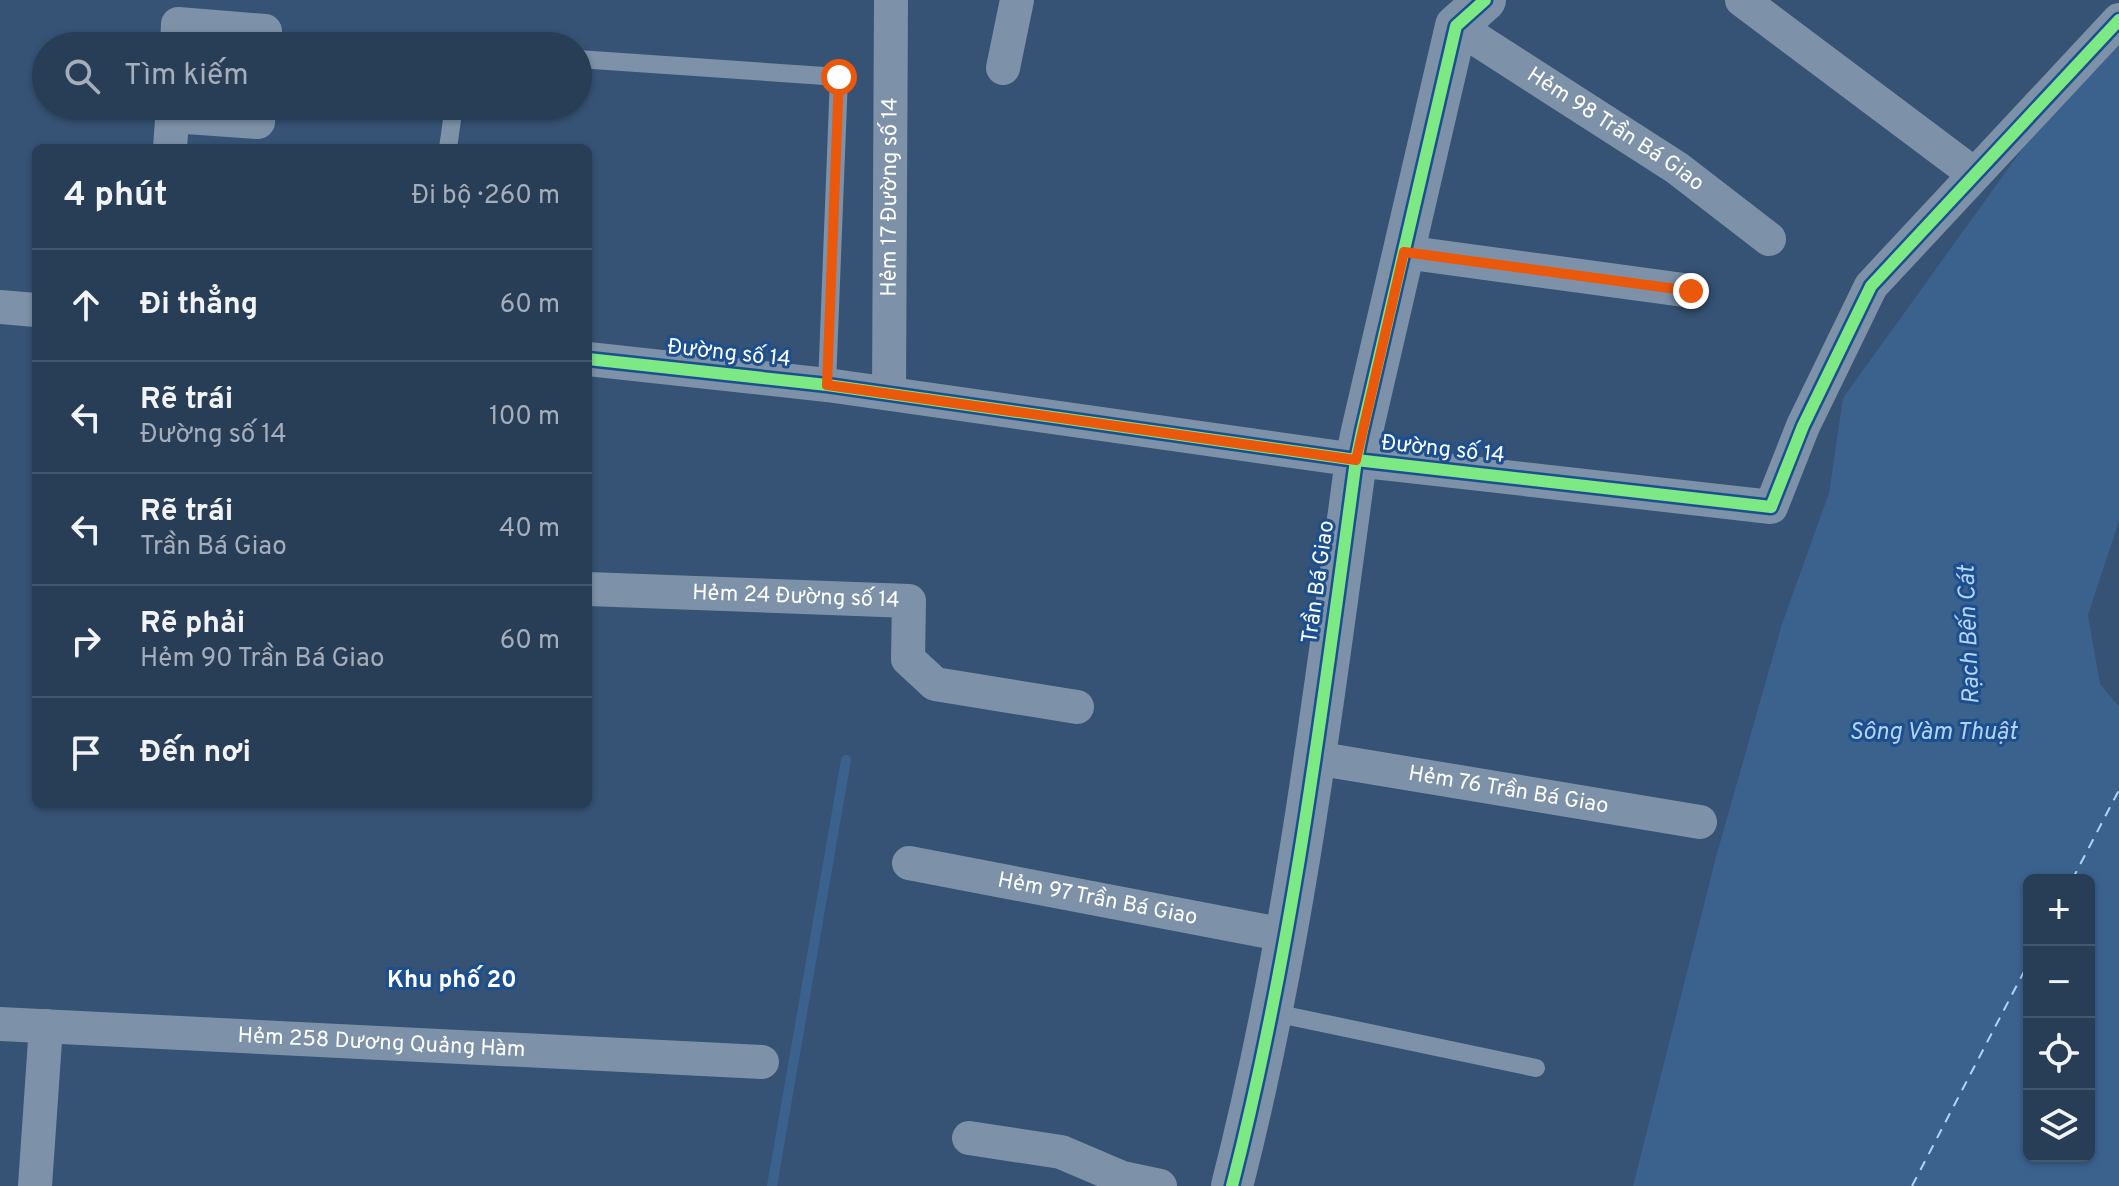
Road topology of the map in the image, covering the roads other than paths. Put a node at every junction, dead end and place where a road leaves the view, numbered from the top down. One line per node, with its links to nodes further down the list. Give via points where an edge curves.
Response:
1 (891, 0): 22 (street, Hẻm 17 Đường số 14)
2 (1017, 0): 9 (street)
3 (1742, 0): 14 (street)
4 (1470, 13): 15 (street, Hẻm 98 Trần Bá Giao); 16 (street, Trần Bá Giao)
5 (2119, 20): 14 (street)
6 (178, 32): 7 (street, via 178,24)
7 (265, 32)
8 (592, 60): 21 (lane, via 839,77)
9 (1003, 68)
10 (258, 120): 12 (street)
11 (452, 120): 13 (lane)
12 (171, 123)
13 (449, 144)
14 (1974, 174): 23 (street, Đường số 14, via 1871,286 1803,426 1771,507)
15 (1769, 239)
16 (1404, 252): 17 (street); 23 (street, Trần Bá Giao)
17 (1691, 291)
18 (0, 307): 19 (street)
19 (32, 310)
20 (592, 359): 21 (street, Đường số 14)
21 (827, 385): 22 (street, Đường số 14)
22 (889, 393): 23 (street, Đường số 14)
23 (1356, 460): 26 (street, Trần Bá Giao)
24 (592, 589): 25 (street, Hẻm 24 Đường số 14, via 909,601 908,659 935,684)
25 (1077, 707)
26 (1315, 758): 27 (street, Hẻm 76 Trần Bá Giao); 29 (street, Trần Bá Giao)
27 (1700, 822)
28 (909, 863): 29 (street, Hẻm 97 Trần Bá Giao)
29 (1285, 935): 30 (street, Trần Bá Giao)
30 (1270, 1012): 34 (lane); 38 (street, Trần Bá Giao)
31 (0, 1024): 32 (street, Hẻm 258 Dương Quảng Hàm)
32 (46, 1026): 33 (street, Hẻm 258 Dương Quảng Hàm); 36 (street)
33 (762, 1062)
34 (1536, 1068)
35 (969, 1138): 37 (street, via 1061,1152 1122,1178)
36 (35, 1186)
37 (1160, 1186)
38 (1232, 1186)

